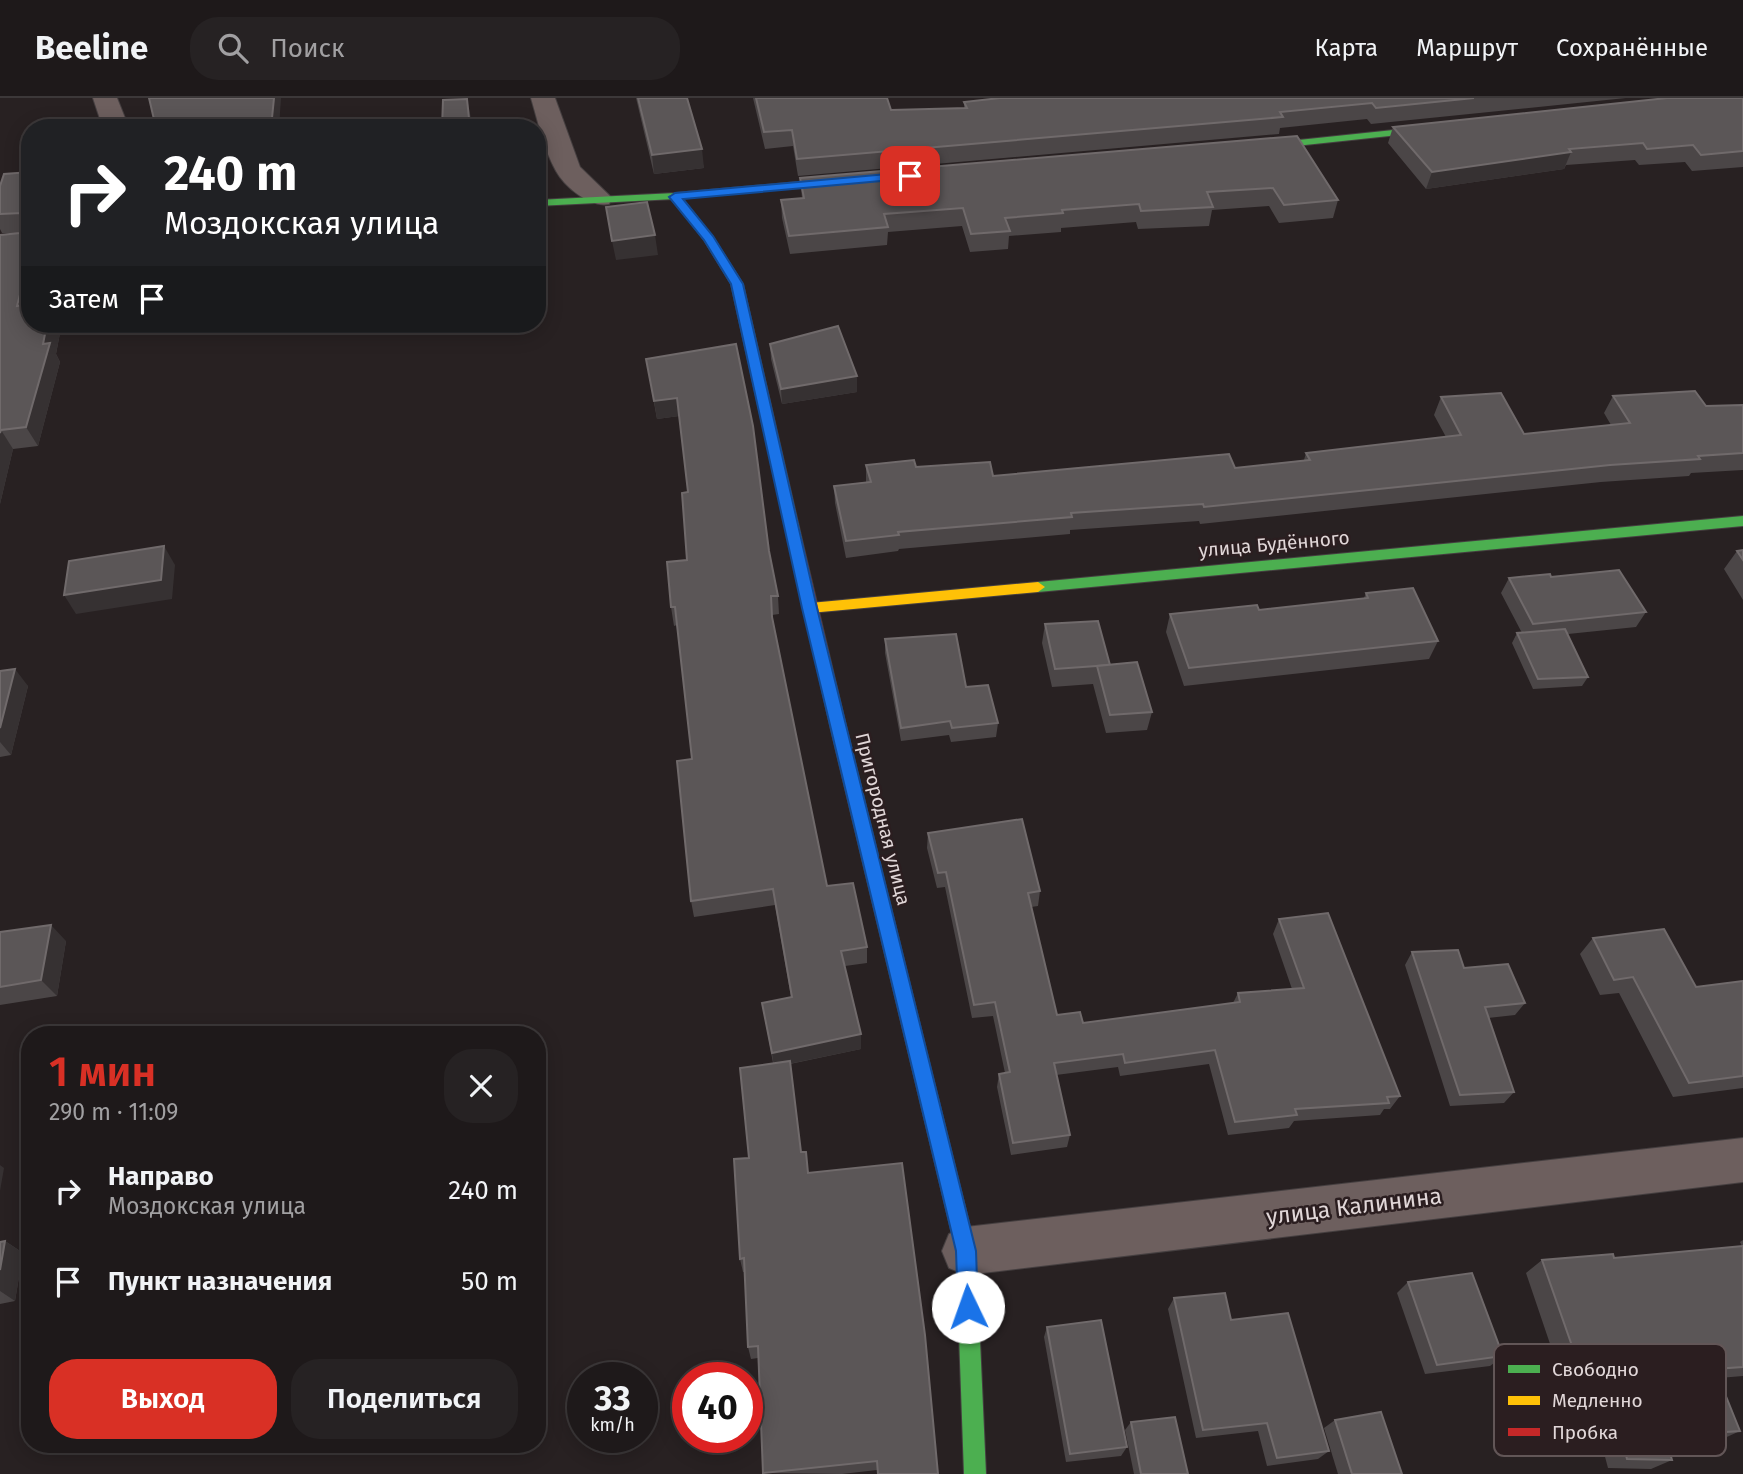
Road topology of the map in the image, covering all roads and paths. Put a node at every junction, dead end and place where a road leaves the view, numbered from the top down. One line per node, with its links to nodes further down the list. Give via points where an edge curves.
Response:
1 (106, 98): 3 (street)
2 (543, 98): 8 (street, via 568,170)
3 (113, 119)
4 (1458, 126): 5 (street)
5 (1237, 149)
6 (869, 179): 7 (street)
7 (675, 197): 8 (street); 11 (street, Пригородная улица, via 737,284)
8 (599, 198): 9 (street)
9 (546, 202)
10 (1743, 522): 11 (street, улица Будённого)
11 (810, 608): 13 (street, Пригородная улица)
12 (1743, 1160): 13 (street, улица Калинина)
13 (966, 1251): 14 (street, Пригородная улица)
14 (975, 1474)

